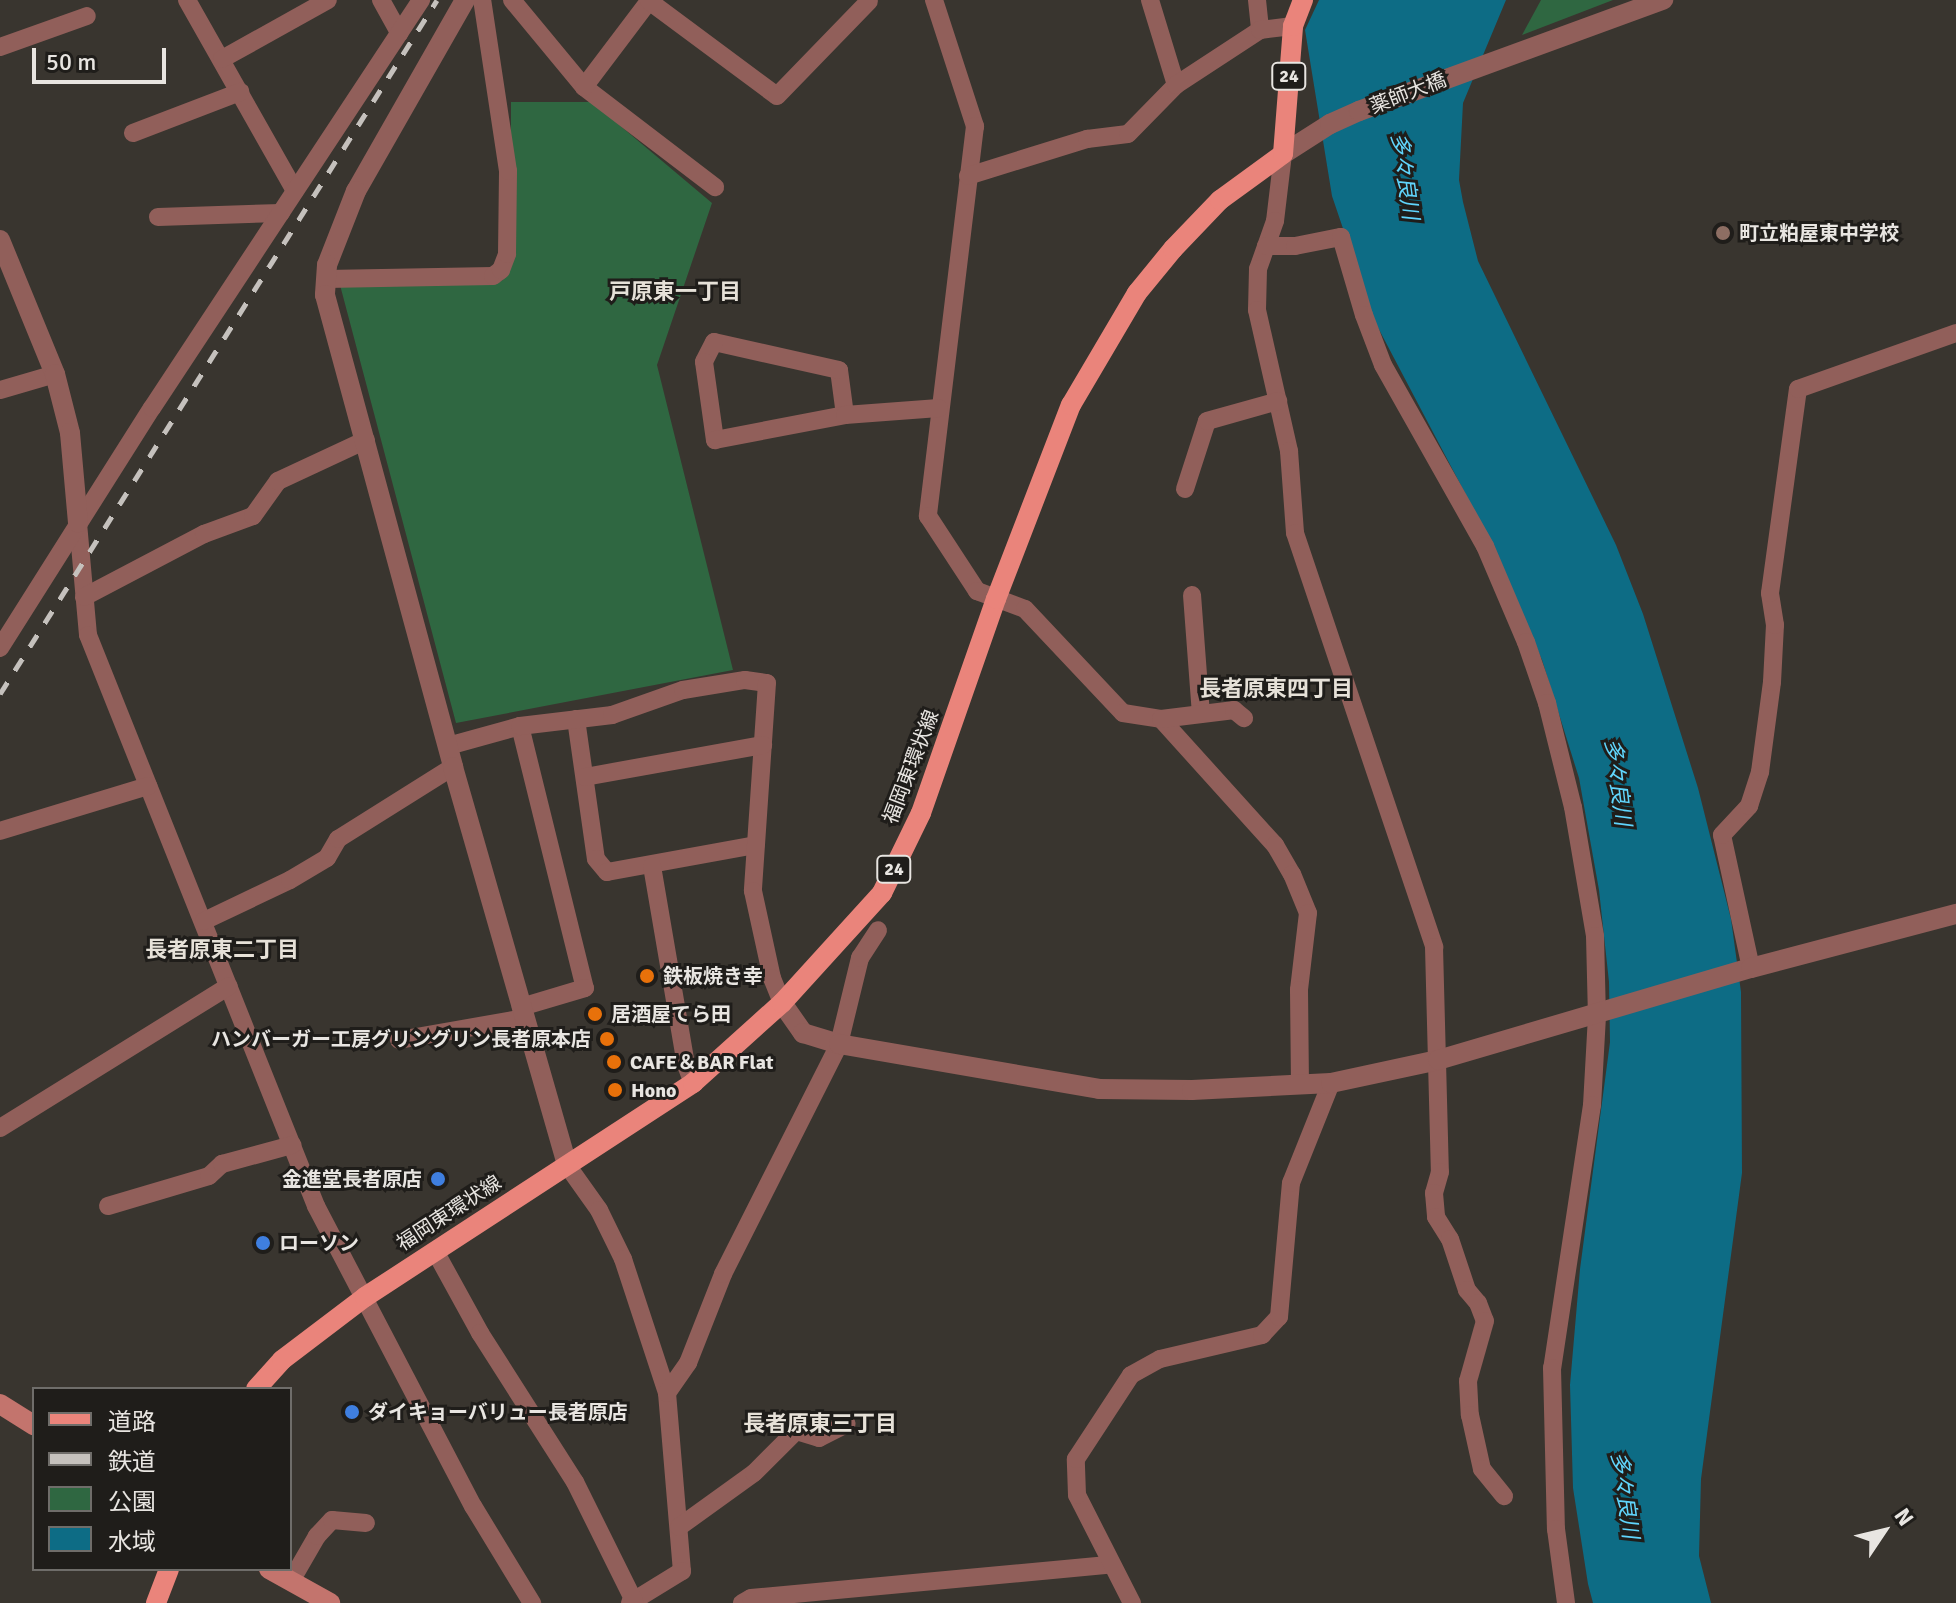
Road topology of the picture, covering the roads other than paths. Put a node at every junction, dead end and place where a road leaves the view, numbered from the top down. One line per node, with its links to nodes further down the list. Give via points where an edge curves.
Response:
1 (187, 0): 20 (street)
2 (328, 0): 20 (street)
3 (381, 0): 18 (street)
4 (421, 0): 18 (street)
5 (465, 0): 33 (street, via 356,191 339,227)
6 (482, 0): 33 (street, via 508,171 507,254 501,270 493,276)
7 (512, 0): 22 (street)
8 (869, 0): 9 (street); 22 (street, via 777,96 649,1)
9 (889, 0)
10 (934, 0): 26 (street, via 975,126)
11 (1150, 0): 21 (street)
12 (1257, 0): 17 (street)
13 (1303, 0): 16 (main road, 24)
14 (1663, 0): 25 (street, 薬師大橋, via 1359,111)
15 (87, 16): 19 (street)
16 (1293, 26): 17 (street); 25 (main road, 24)
17 (1260, 30): 21 (street)
18 (399, 33): 28 (street)
19 (0, 47)
20 (222, 59): 23 (street)
21 (1176, 85): 26 (street, via 1128,134 1087,139)
22 (584, 87): 27 (street)
23 (240, 92): 24 (street); 28 (street)
24 (133, 133)
25 (1283, 154): 32 (street, via 1275,221); 45 (main road, 福岡東環状線 / 24, via 1220,200 1137,293 1071,405)
26 (968, 176): 38 (street)
27 (715, 187)
28 (295, 191): 29 (street)
29 (281, 213): 30 (street); 42 (street)
30 (158, 217)
31 (0, 240): 35 (street)
32 (1266, 246): 37 (street, via 1258,269 1257,310); 67 (street, via 1341,237 1383,365 1485,546 1547,703 1573,807 1595,936)
33 (326, 279): 40 (street, via 325,295)
34 (1956, 333): 63 (street, via 1798,389 1770,593 1775,625 1772,682 1760,772 1749,806 1722,835)
35 (55, 374): 36 (street); 42 (street, via 70,433)
36 (0, 390)
37 (1278, 401): 41 (street, via 1207,421); 70 (street, via 1289,451 1295,533 1434,947)
38 (939, 408): 39 (street); 45 (street, via 928,516 977,591)
39 (845, 415): 39 (street, via 715,440 704,362 714,342 839,370)
40 (366, 440): 44 (street, via 278,481 253,516 204,534); 53 (street)
41 (1185, 489)
42 (78, 523): 44 (street); 46 (street)
43 (1192, 595): 47 (street)
44 (84, 597): 56 (street, via 88,635)
45 (996, 599): 50 (street, via 1025,609 1123,713); 65 (main road, 福岡東環状線 / 24, via 921,813 882,893)
46 (0, 648)
47 (1201, 714): 48 (street, via 1234,710); 50 (street)
48 (1244, 718)
49 (576, 719): 51 (street); 52 (street, via 612,715 683,690 745,680 767,683); 55 (street)
50 (1161, 719): 73 (street, via 1275,845 1308,913 1299,990)
51 (520, 726): 53 (street); 66 (street, via 585,988)
52 (763, 745): 55 (street); 58 (street)
53 (448, 746): 54 (street)
54 (453, 767): 61 (street, via 338,839 327,858); 66 (street)
55 (585, 777): 59 (street, via 596,859 607,872)
56 (148, 786): 57 (street); 61 (street)
57 (0, 831)
58 (756, 845): 59 (street); 65 (street, via 753,891)
59 (652, 866): 71 (street)
60 (1956, 914): 63 (street)
61 (204, 921): 64 (street)
62 (878, 930): 69 (street, via 860,958)
63 (1751, 968): 67 (street)
64 (229, 986): 74 (street); 75 (street)
65 (782, 1003): 69 (street, via 803,1033); 71 (main road, 福岡東環状線 / 24)
66 (523, 1013): 68 (street); 76 (street)
67 (1597, 1016): 70 (street); 98 (street, via 1592,1105 1552,1368 1556,1529)
68 (399, 1040)
69 (839, 1044): 73 (street, via 1099,1089); 81 (street, via 723,1274 688,1363)
70 (1438, 1060): 72 (street); 85 (street, via 1436,1217 1485,1321 1468,1381 1470,1415 1482,1469)
71 (693, 1083): 76 (main road, 福岡東環状線 / 24)
72 (1331, 1083): 73 (street); 88 (street, via 1291,1183 1279,1317 1262,1335 1160,1359 1131,1375 1076,1459 1077,1495)
73 (1300, 1085)
74 (0, 1128)
75 (292, 1145): 77 (street); 79 (street, via 316,1206)
76 (567, 1165): 78 (main road, 福岡東環状線 / 24); 81 (street, via 599,1210 623,1259)
77 (108, 1206)
78 (435, 1251): 79 (main road, 福岡東環状線 / 24); 92 (street, via 480,1333 575,1482)
79 (365, 1297): 80 (main road, 福岡東環状線 / 24, via 282,1360); 95 (street, via 473,1506)
80 (258, 1387)
81 (667, 1393): 87 (street)
82 (0, 1404): 83 (main road)
83 (32, 1424)
84 (847, 1424): 87 (street, via 819,1438 796,1431 754,1473)
85 (1504, 1496)
86 (366, 1523): 91 (street, via 332,1520)
87 (679, 1527): 92 (street, via 682,1571)
88 (1110, 1565): 96 (street, via 751,1598); 97 (street)
89 (168, 1571): 93 (main road)
90 (273, 1571): 91 (main road)
91 (291, 1581): 94 (main road)
92 (632, 1602)
93 (156, 1603)
94 (330, 1603)
95 (532, 1603)
96 (742, 1603)
97 (1132, 1603)
98 (1566, 1603)

